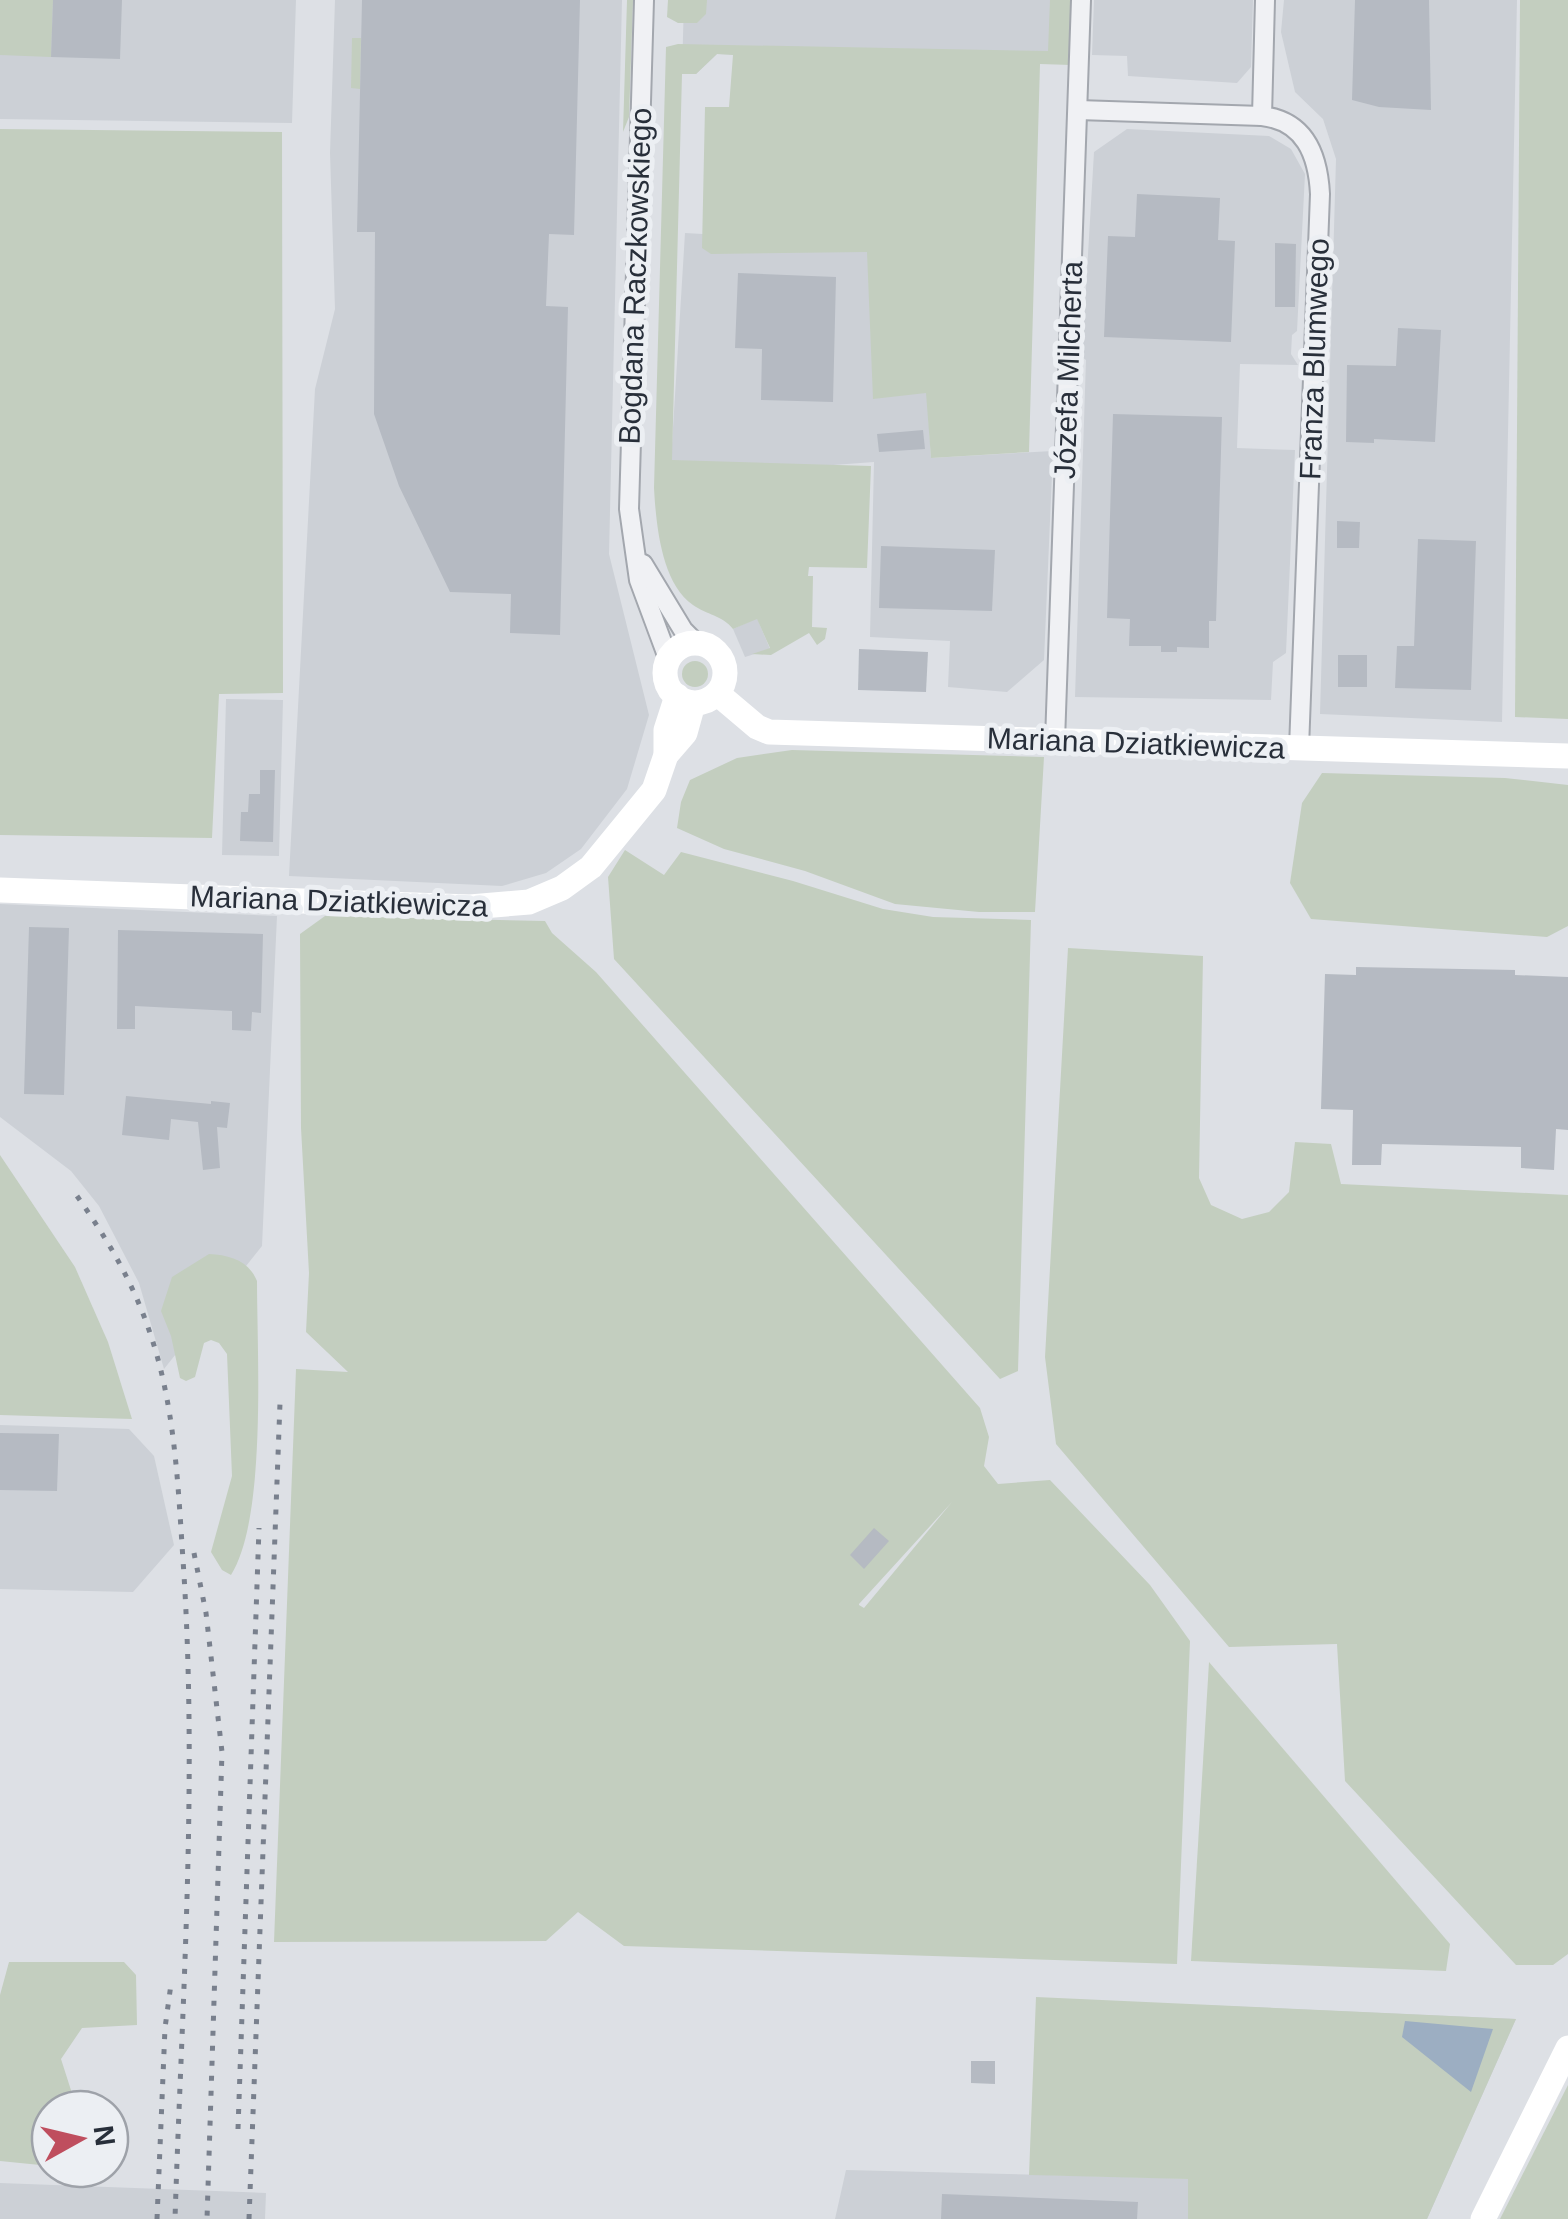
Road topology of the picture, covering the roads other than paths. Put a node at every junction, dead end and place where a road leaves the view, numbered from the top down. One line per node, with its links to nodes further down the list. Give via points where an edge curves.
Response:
1 (644, 0): 6 (street, Bogdana Raczkowskiego, via 630,424)
2 (1081, 0): 4 (street, Józefa Milcherta)
3 (1266, 0): 5 (street)
4 (1078, 110): 5 (street); 11 (street, Józefa Milcherta)
5 (1262, 116): 12 (street, Franza Blumwego, via 1298,130 1319,176)
6 (635, 551): 7 (street, Bogdana Raczkowskiego); 8 (street, Bogdana Raczkowskiego)
7 (696, 642): 8 (street); 9 (street, Bogdana Raczkowskiego, via 722,659 726,676)
8 (668, 658): 10 (street, Bogdana Raczkowskiego, via 665,678)
9 (718, 694): 10 (street, via 706,702); 11 (street, Mariana Dziatkiewicza, via 768,732)
10 (685, 700): 14 (street, Mariana Dziatkiewicza, via 685,733 666,754 654,790 592,867 529,902 470,907)
11 (1054, 741): 12 (street, Mariana Dziatkiewicza)
12 (1298, 748): 13 (street, Mariana Dziatkiewicza)
13 (1568, 756)
14 (0, 890)
15 (1568, 2048): 16 (street)
16 (1484, 2219)

